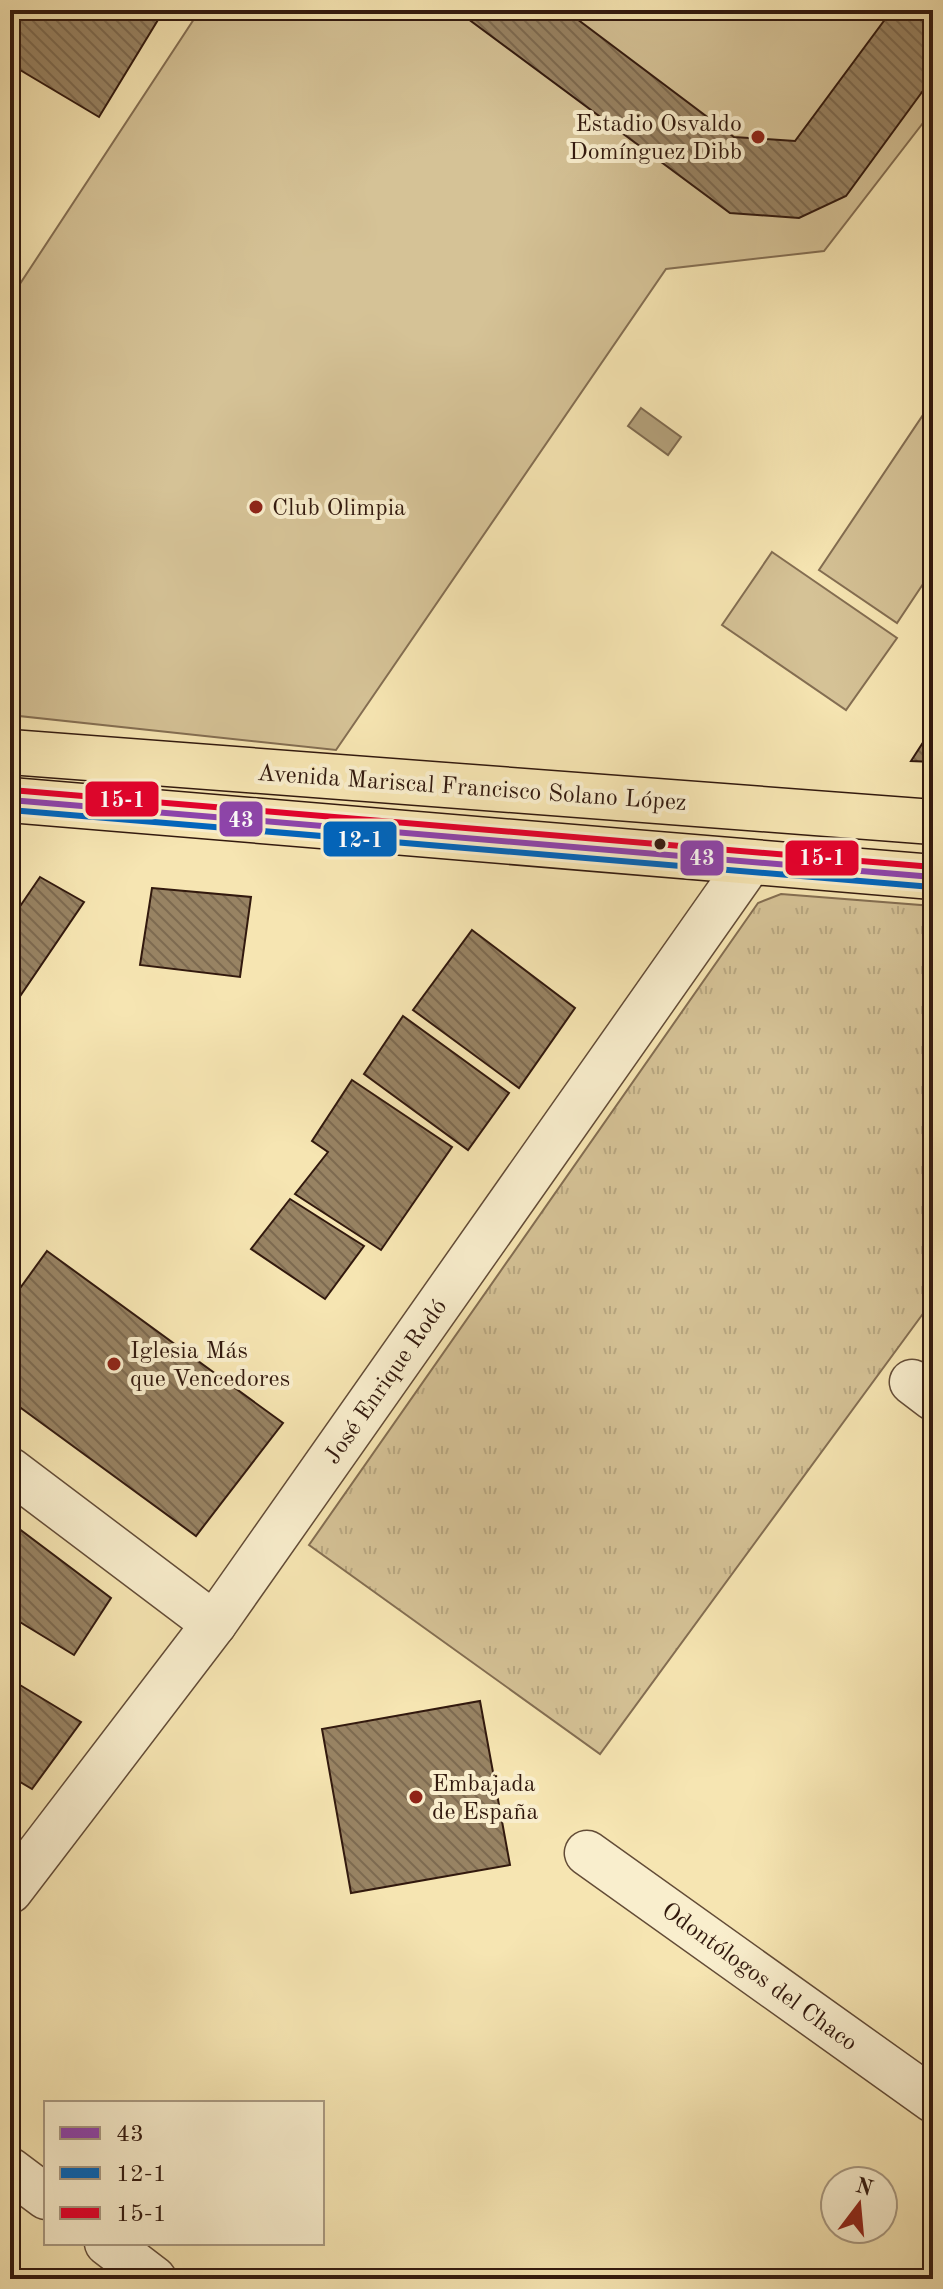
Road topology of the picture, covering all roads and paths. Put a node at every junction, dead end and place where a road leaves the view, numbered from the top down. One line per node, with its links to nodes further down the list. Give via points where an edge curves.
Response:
1 (10, 752): 3 (highway, Avenida Mariscal Francisco Solano López)
2 (10, 800): 4 (highway, Avenida Mariscal Francisco Solano López)
3 (933, 822)
4 (750, 862): 5 (highway, Avenida Mariscal Francisco Solano López); 7 (street, José Enrique Rodó)
5 (933, 877)
6 (10, 1470): 7 (street)
7 (214, 1624): 9 (street, José Enrique Rodó)
8 (587, 1853): 10 (street, Odontólogos del Chaco)
9 (10, 1891)
10 (933, 2100)
11 (10, 2170): 12 (street)
12 (44, 2196)
13 (110, 2245): 14 (street)
14 (154, 2279)

